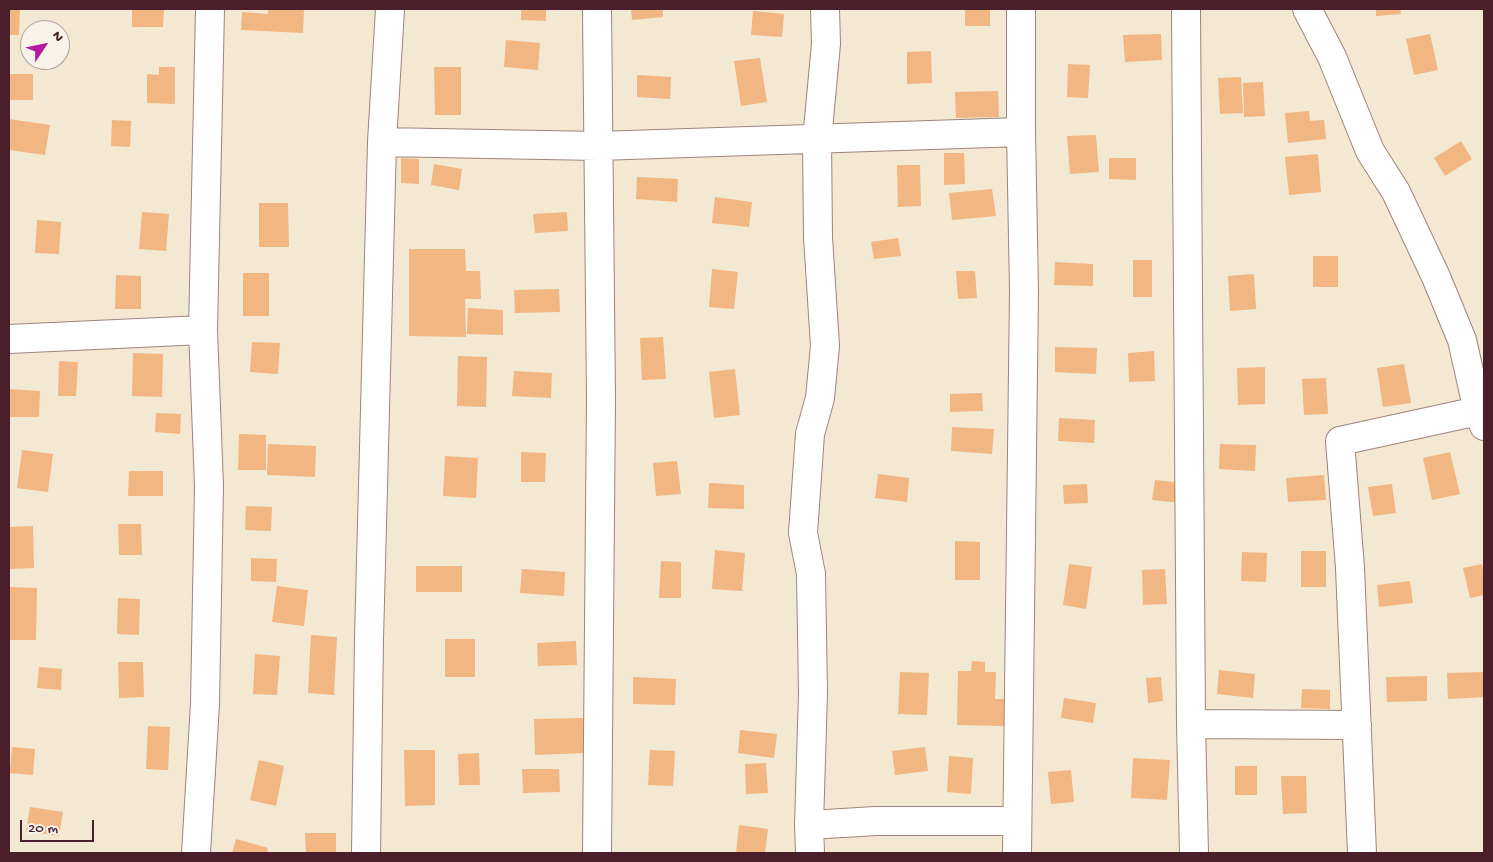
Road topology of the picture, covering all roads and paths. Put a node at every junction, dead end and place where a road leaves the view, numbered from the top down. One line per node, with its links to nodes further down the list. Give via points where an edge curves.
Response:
1 (210, 9): 12 (street)
2 (390, 9): 10 (street)
3 (597, 9): 11 (street)
4 (825, 9): 9 (street, via 826,44)
5 (1022, 9): 8 (street)
6 (1186, 9): 15 (street)
7 (1307, 9): 14 (street, via 1332,57 1370,151 1396,192 1436,277 1462,340)
8 (1021, 132): 9 (street); 17 (street, via 1024,301)
9 (817, 140): 11 (street); 18 (street, via 818,237 825,346 820,398 810,434 803,533 812,574 814,694)
10 (382, 142): 11 (street); 20 (street)
11 (598, 146): 21 (street, via 602,399)
12 (203, 330): 13 (street); 19 (street, via 209,496 205,704)
13 (9, 339)
14 (1481, 419): 16 (street, via 1340,442)
15 (1191, 724): 16 (street); 24 (street)
16 (1357, 725): 25 (street)
17 (1016, 820): 18 (street); 23 (street)
18 (809, 825): 22 (street)
19 (196, 853)
20 (366, 853)
21 (597, 853)
22 (810, 853)
23 (1017, 853)
24 (1194, 853)
25 (1362, 853)

